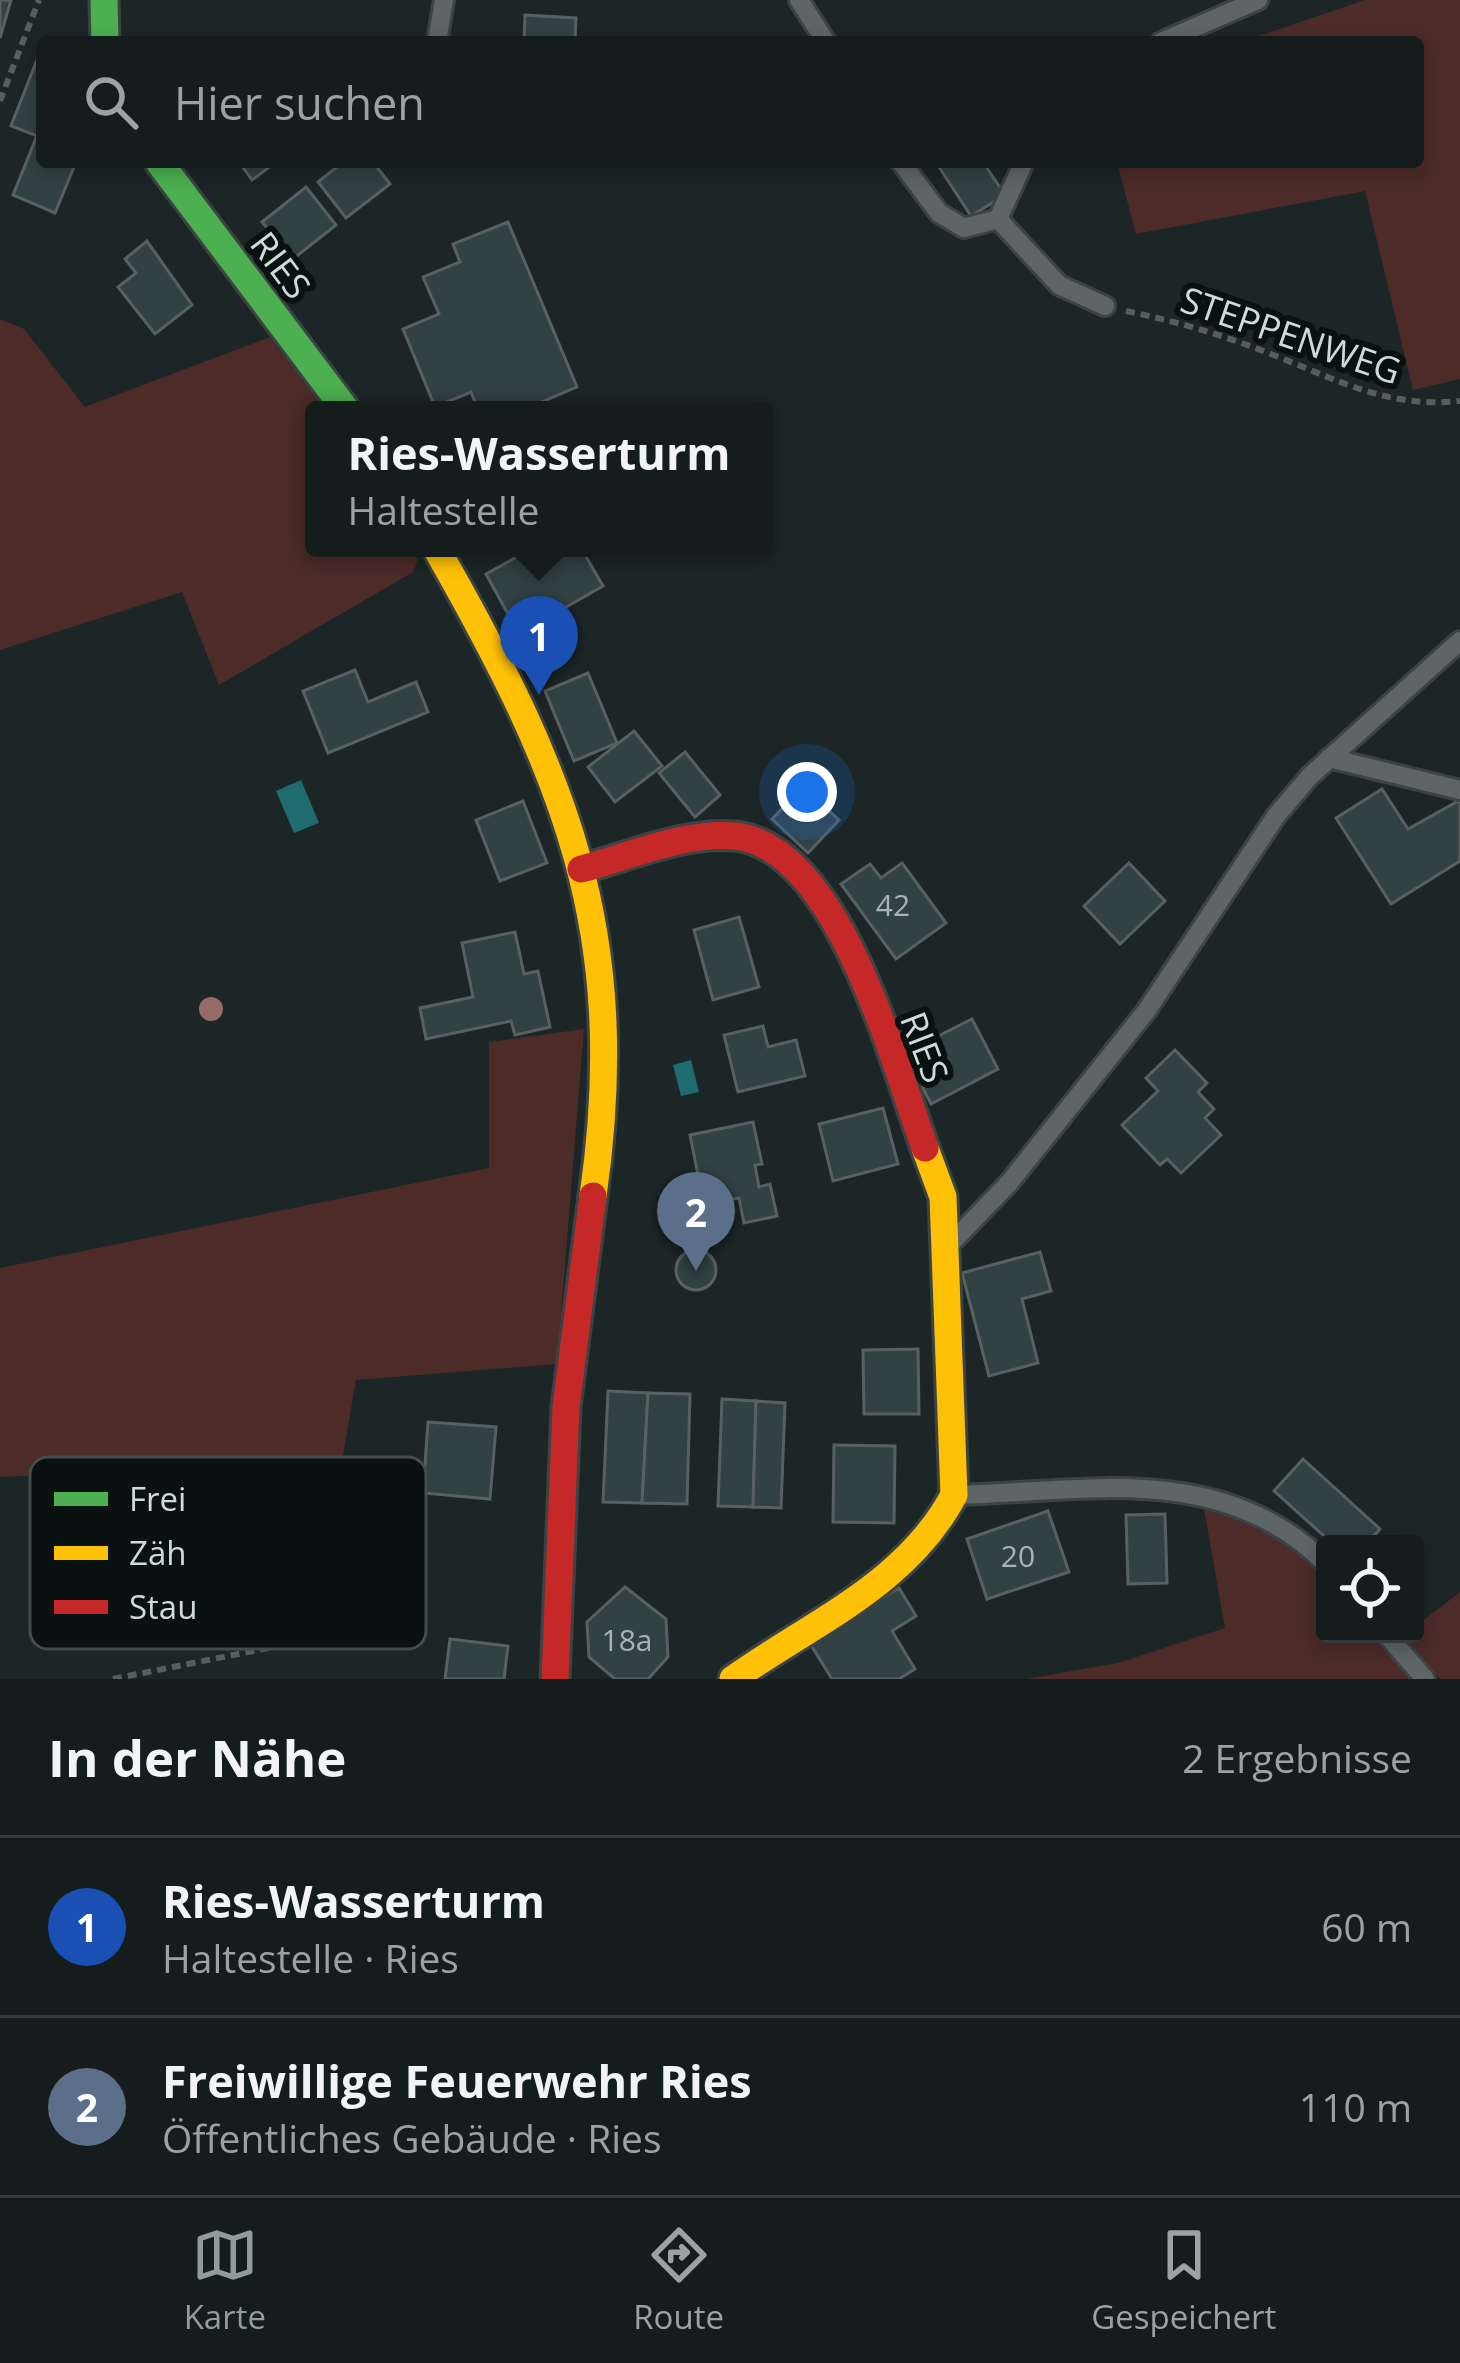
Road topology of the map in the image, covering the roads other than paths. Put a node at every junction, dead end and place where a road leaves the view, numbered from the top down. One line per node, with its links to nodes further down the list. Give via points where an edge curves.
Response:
1 (104, 0): 5 (street)
2 (444, 0): 6 (lane)
3 (799, 0): 7 (lane)
4 (1258, 0): 8 (lane)
5 (105, 36)
6 (438, 36)
7 (822, 36)
8 (1175, 36)
9 (164, 168): 14 (street, RIES)
10 (906, 168): 12 (lane, via 921,193 964,228)
11 (1021, 168): 12 (lane)
12 (998, 219): 13 (lane, via 1059,285)
13 (1105, 307)
14 (339, 401)
15 (441, 557): 19 (street, via 510,682)
16 (1460, 641): 17 (lane)
17 (1329, 758): 18 (lane); 20 (lane, via 1276,816 1148,1010 1010,1183)
18 (1460, 790)
19 (581, 869): 20 (street, RIES, via 711,835 741,836 791,864 824,897 943,1197); 24 (street, via 604,995 607,1069 569,1368)
20 (949, 1244): 21 (street, RIES)
21 (954, 1495): 22 (lane, via 1203,1492 1266,1517); 25 (street, via 929,1544)
22 (1316, 1556)
23 (1394, 1643): 26 (lane)
24 (555, 1679)
25 (734, 1679)
26 (1425, 1679)

